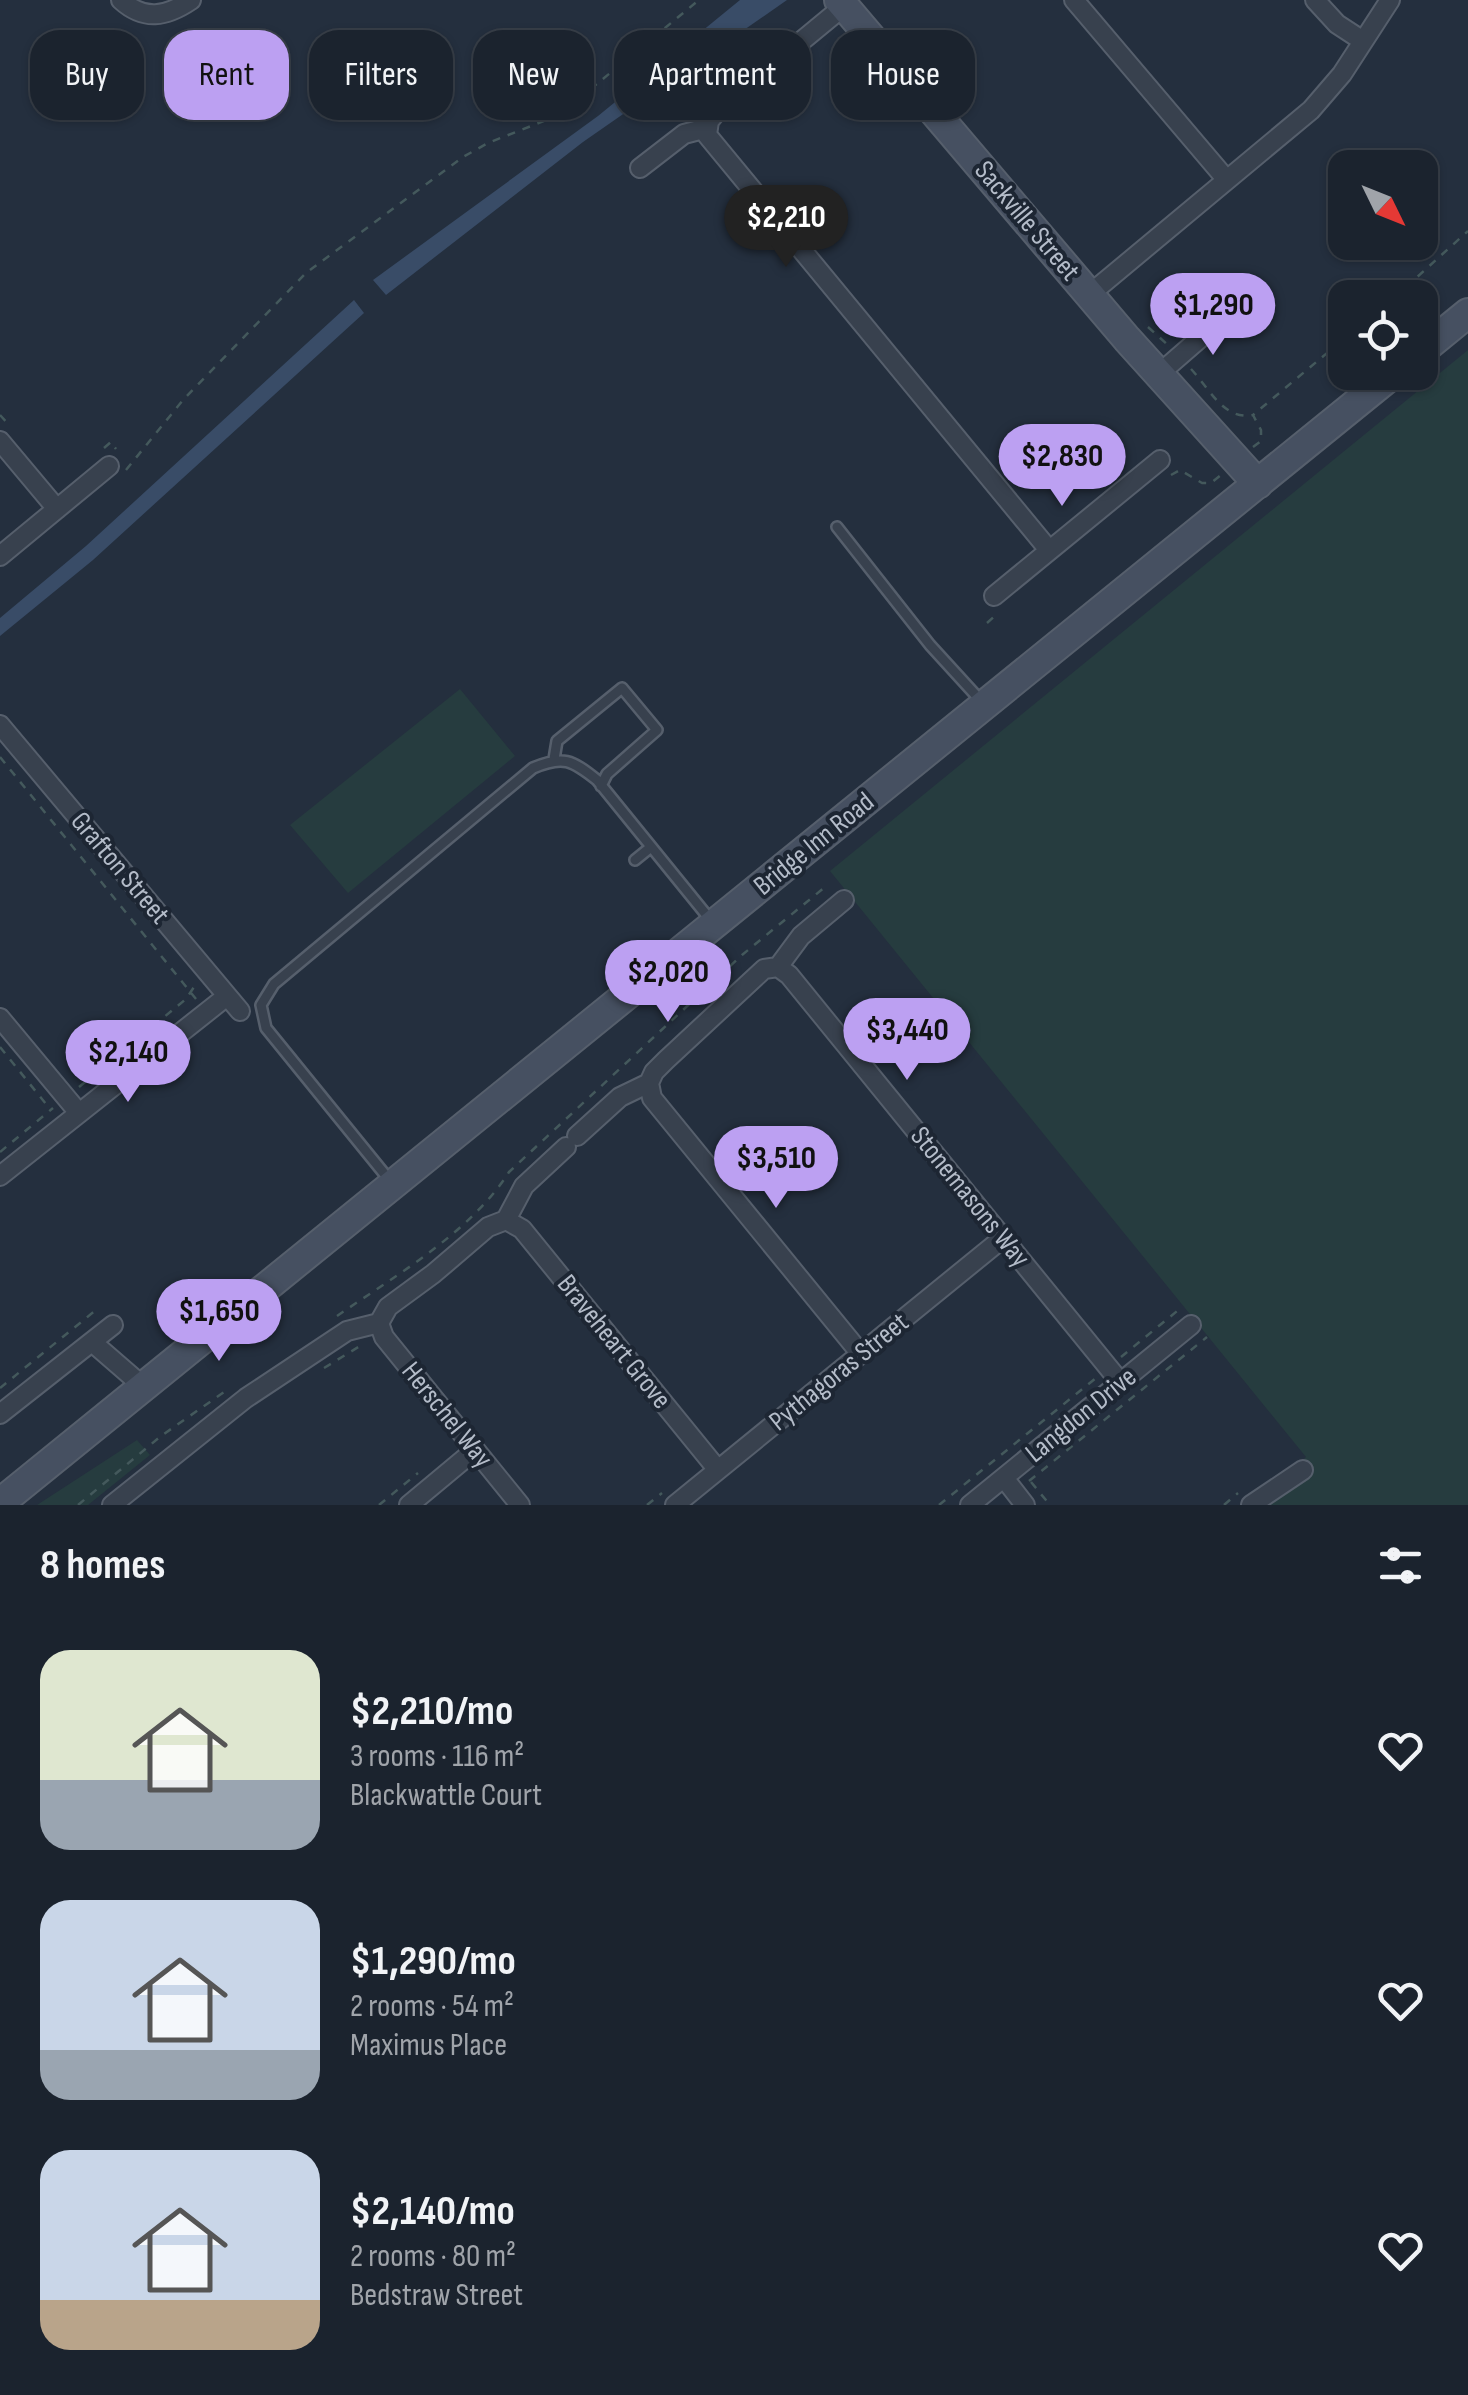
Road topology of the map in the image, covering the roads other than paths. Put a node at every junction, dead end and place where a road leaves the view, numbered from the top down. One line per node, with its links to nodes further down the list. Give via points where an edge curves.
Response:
1 (121, 0): 2 (street, via 152,16)
2 (191, 0)
3 (1074, 0): 10 (street)
4 (1315, 0): 7 (street)
5 (1390, 0): 7 (street)
6 (842, 3): 8 (street, via 718,110); 11 (main road, Sackville Street)
7 (1363, 41): 10 (street, via 1311,110)
8 (706, 128): 9 (street, via 684,134); 23 (street)
9 (640, 168)
10 (1226, 179): 11 (street)
11 (1090, 294): 15 (main road, Sackville Street)
12 (1236, 308): 15 (street)
13 (1468, 312): 14 (main road)
14 (1438, 337)
15 (1169, 364): 20 (main road, Sackville Street)
16 (1372, 390): 20 (main road, Bridge Inn Road)
17 (6, 436): 21 (street)
18 (108, 465): 21 (street)
19 (1162, 469): 23 (street)
20 (1258, 484): 26 (main road, Bridge Inn Road)
21 (56, 509): 24 (street)
22 (837, 528): 26 (lane)
23 (1049, 550): 25 (street)
24 (0, 556)
25 (998, 603)
26 (986, 706): 33 (main road, Bridge Inn Road)
27 (0, 726): 37 (street, Grafton Street, via 234,1003 207,1012)
28 (554, 759): 29 (lane, via 577,764); 29 (lane, via 557,741 622,688 657,730); 39 (lane, via 532,768 304,958 261,1005 266,1028)
29 (601, 786): 30 (lane)
30 (651, 847): 31 (lane); 33 (lane)
31 (635, 860)
32 (844, 900): 34 (street, via 801,936)
33 (714, 924): 39 (main road, Bridge Inn Road)
34 (778, 967): 36 (street, via 760,973); 41 (street, Stonemasons Way)
35 (0, 1018): 37 (street)
36 (648, 1084): 40 (street, via 620,1097 524,1186); 46 (street, via 652,1098)
37 (79, 1114): 38 (street)
38 (0, 1176)
39 (393, 1184): 48 (main road, Bridge Inn Road)
40 (506, 1220): 43 (street, via 388,1306); 51 (street, Braveheart Grove, via 522,1229)
41 (1003, 1238): 46 (street, Pythagoras Street); 47 (street, Stonemasons Way)
42 (114, 1325): 45 (street)
43 (380, 1328): 50 (street, Herschel Way); 56 (street, via 347,1331 246,1398)
44 (1199, 1331): 47 (street, Langdon Drive)
45 (92, 1342): 48 (street); 49 (street)
46 (861, 1354): 51 (street, Pythagoras Street)
47 (1121, 1383): 53 (street, Langdon Drive)
48 (144, 1388): 55 (main road, Bridge Inn Road)
49 (0, 1414)
50 (475, 1450): 57 (street); 58 (street, Herschel Way)
51 (718, 1470): 54 (street, Pythagoras Street)
52 (1303, 1470): 61 (street)
53 (1004, 1478): 59 (street, Langdon Drive); 60 (street)
54 (669, 1499)
55 (0, 1504)
56 (112, 1505)
57 (408, 1505)
58 (520, 1505)
59 (970, 1505)
60 (1025, 1505)
61 (1251, 1505)

